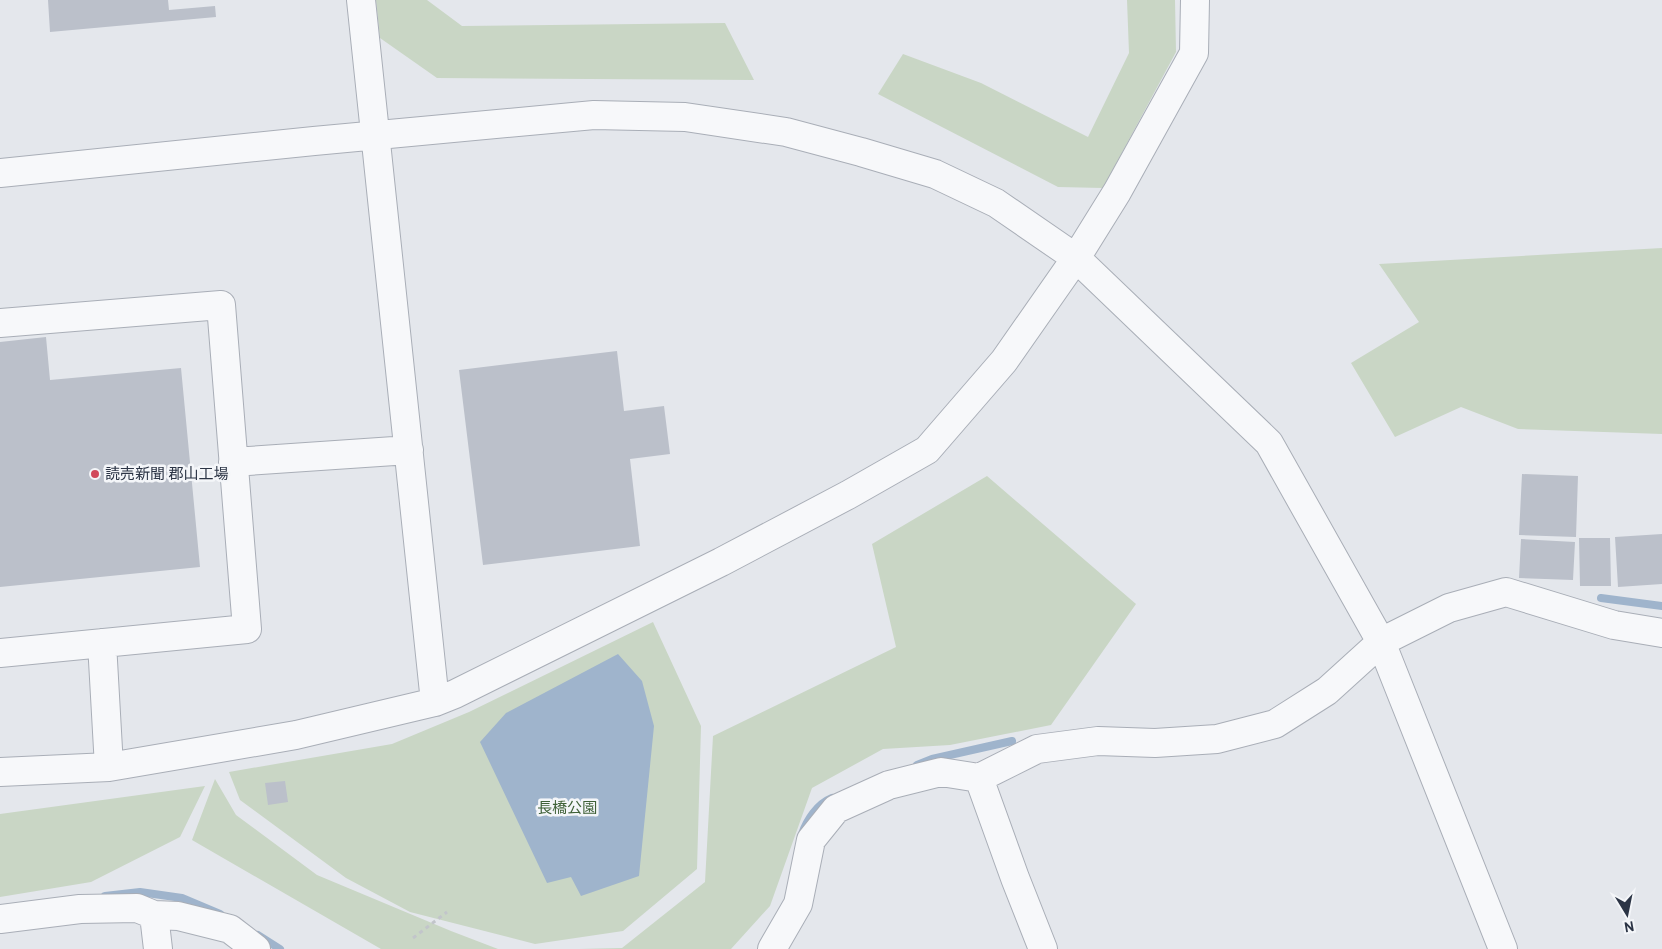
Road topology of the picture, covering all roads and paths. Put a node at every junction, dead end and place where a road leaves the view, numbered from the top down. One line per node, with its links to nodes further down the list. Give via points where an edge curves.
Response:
1 (361, 0): 3 (street)
2 (1195, 0): 5 (street, via 1194,53 1117,192)
3 (375, 135): 4 (street); 5 (street, via 594,115 685,117 786,132 935,174 996,203); 7 (street)
4 (0, 173)
5 (1076, 258): 10 (street, via 1270,443); 13 (street, via 1004,361 927,450 722,562)
6 (0, 323): 8 (street, via 221,305)
7 (409, 450): 8 (street); 13 (street)
8 (233, 462): 11 (street, via 247,629)
9 (1662, 633): 10 (street, via 1614,625 1506,592 1449,608)
10 (1381, 642): 16 (street, via 1327,691 1275,724 1217,739 1155,743 1098,741 1037,749); 25 (street)
11 (102, 643): 12 (street); 14 (street)
12 (0, 653)
13 (435, 702): 14 (street, via 296,735)
14 (109, 767): 15 (street)
15 (0, 772)
16 (979, 778): 23 (street, via 942,772 889,785 836,809 811,840 798,904); 24 (street)
17 (447, 912): 20 (path)
18 (154, 915): 19 (street, via 137,908 80,909); 21 (street); 22 (street, via 178,916 230,929)
19 (0, 919)
20 (413, 938)
21 (158, 949)
22 (256, 949)
23 (772, 949)
24 (1043, 949)
25 (1503, 949)

